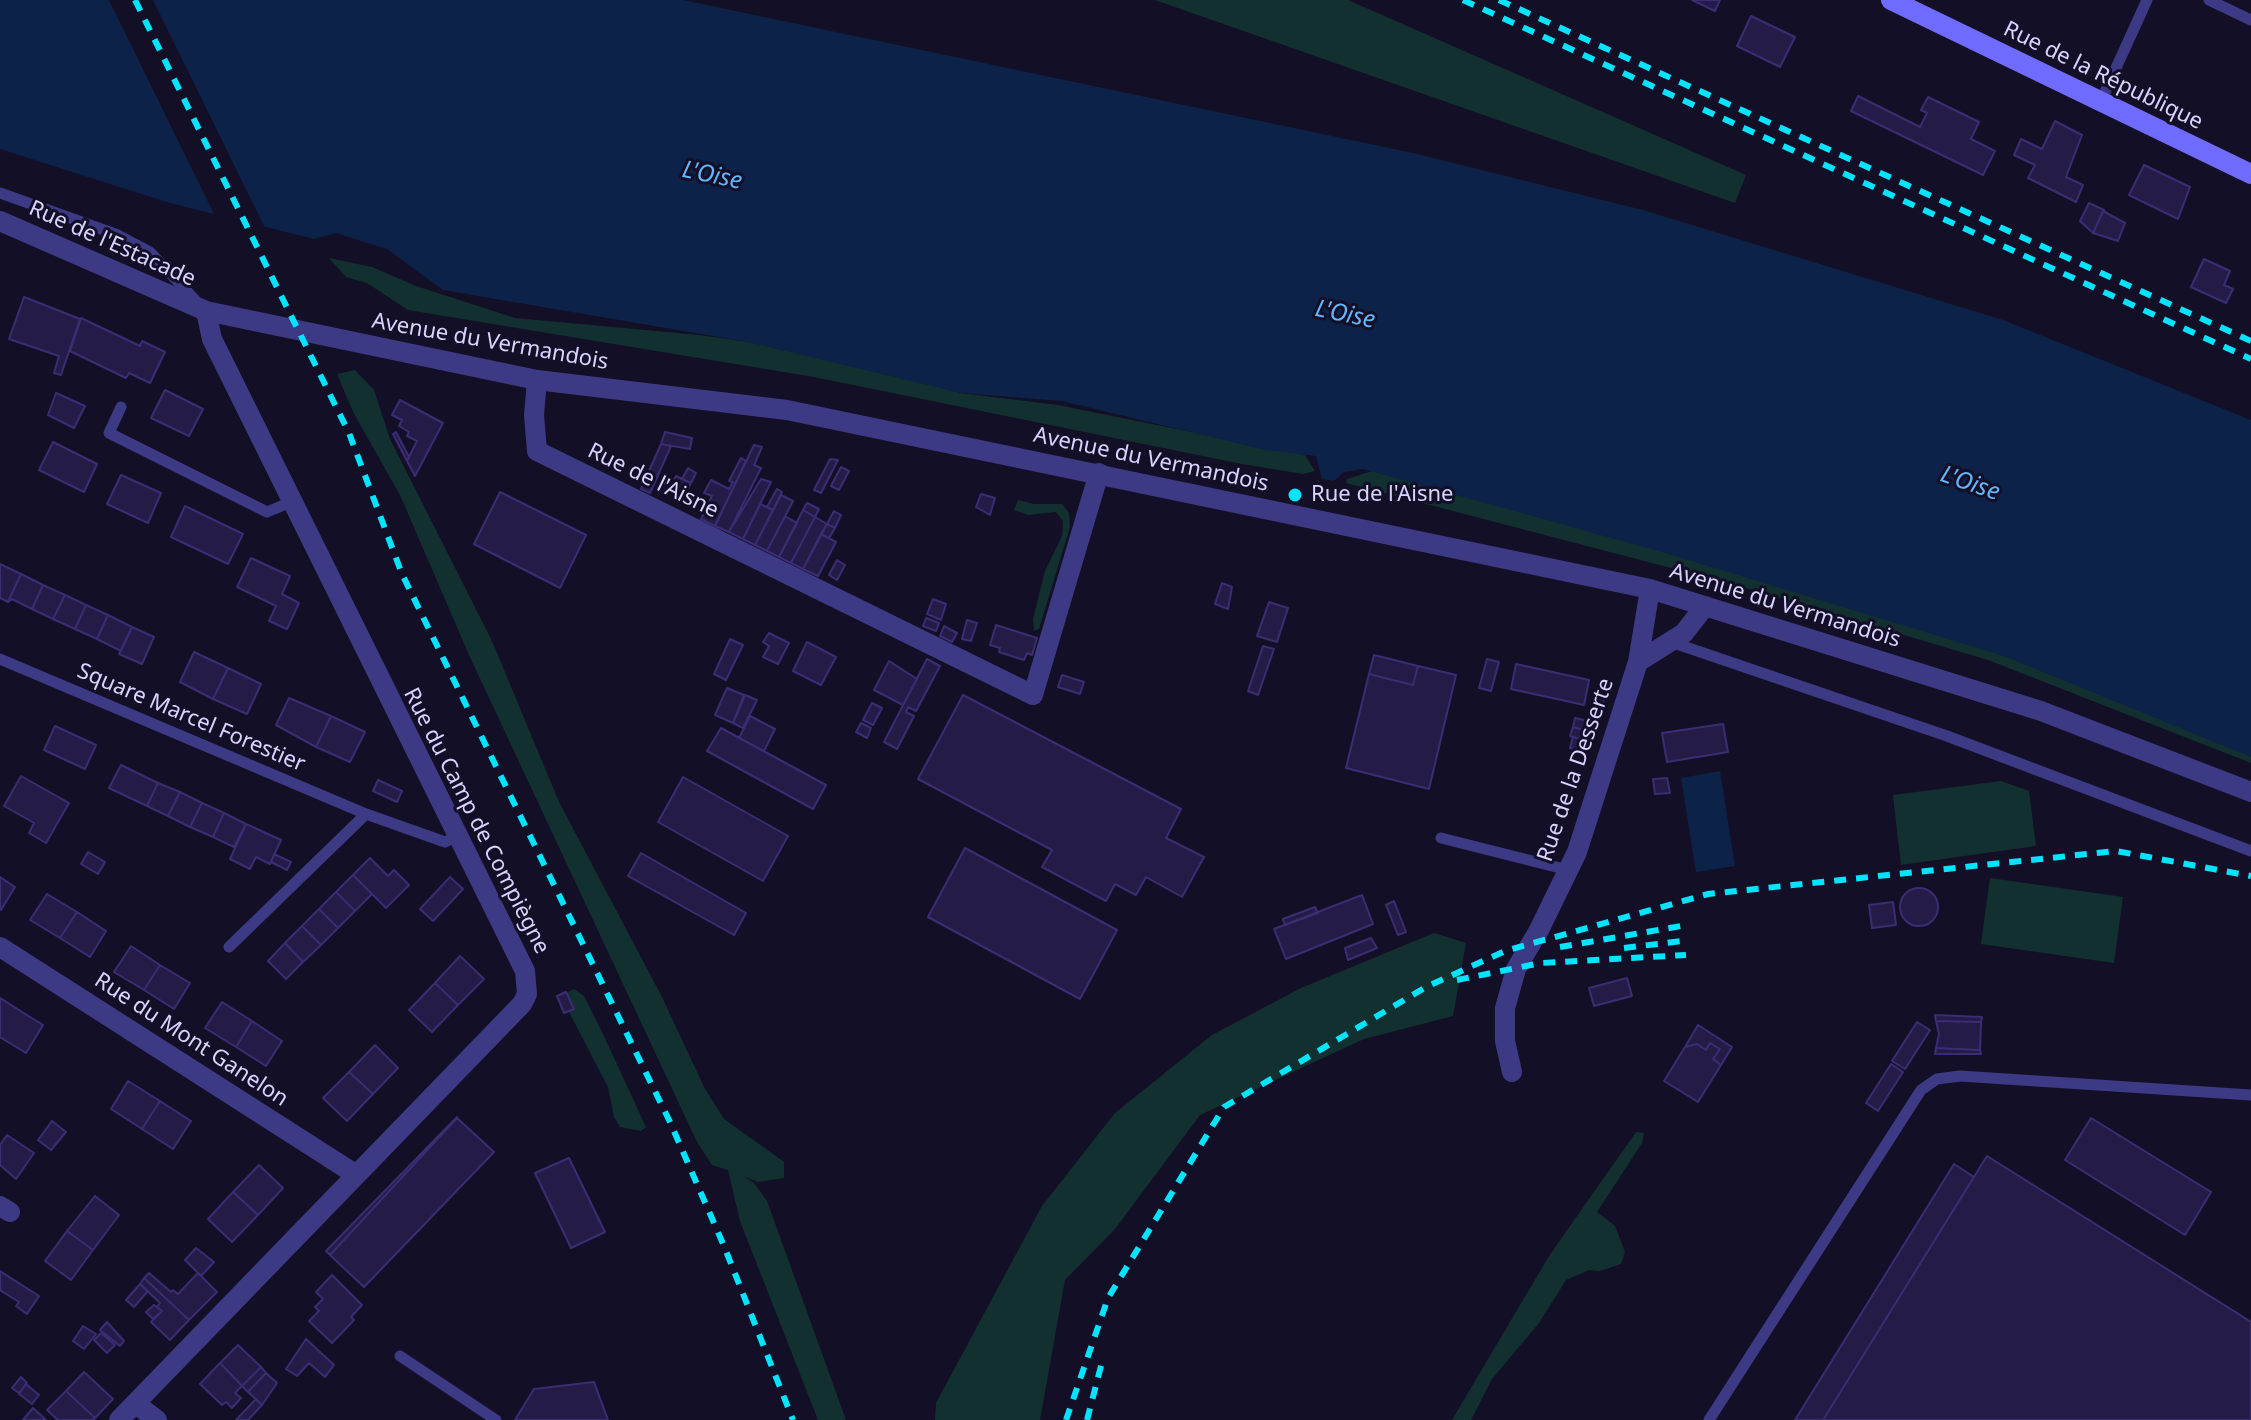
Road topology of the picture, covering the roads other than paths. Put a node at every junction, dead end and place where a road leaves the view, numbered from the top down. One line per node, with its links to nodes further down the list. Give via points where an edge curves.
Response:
1 (1891, 0): 5 (main road, Rue de la République)
2 (2147, 0): 5 (lane)
3 (2209, 0): 4 (lane)
4 (2251, 20)
5 (2101, 101): 6 (main road, Rue de la République)
6 (2251, 174)
7 (0, 193): 9 (lane, via 118,235 150,252)
8 (0, 221): 9 (street, Rue de l'Estacade)
9 (206, 311): 10 (street, Avenue du Vermandois); 13 (street, Rue du Camp de Compiègne, via 212,339)
10 (537, 380): 12 (street, Avenue du Vermandois, via 787,410); 12 (street, Rue de l'Aisne, via 537,451 1033,695)
11 (121, 407): 13 (lane, via 109,433 267,512)
12 (1099, 473): 14 (street, Avenue du Vermandois)
13 (291, 502): 21 (street, Rue du Camp de Compiègne)
14 (1650, 589): 15 (street, Avenue du Vermandois); 18 (street, Rue de la Desserte)
15 (1705, 606): 16 (street, Rue de la Desserte); 19 (street, Avenue du Vermandois, via 2041,711)
16 (1670, 642): 18 (street, Rue de la Desserte); 23 (lane, via 1947,736)
17 (0, 659): 20 (lane, Square Marcel Forestier)
18 (1638, 662): 24 (street, Rue de la Desserte)
19 (2251, 792)
20 (366, 814): 21 (lane, Square Marcel Forestier, via 445,842); 26 (lane)
21 (456, 837): 29 (street, Rue du Camp de Compiègne, via 525,971 527,994)
22 (1441, 838): 24 (lane)
23 (2251, 851)
24 (1568, 870): 27 (street, Rue de la Desserte, via 1516,969 1505,1008)
25 (0, 947): 29 (street, Rue du Mont Ganelon)
26 (229, 947)
27 (1512, 1072)
28 (2251, 1095): 35 (lane, via 1960,1076 1937,1079 1921,1090)
29 (355, 1174): 31 (street, Rue du Camp de Compiègne)
30 (400, 1356): 34 (lane)
31 (136, 1404): 32 (street, Rue du Camp de Compiègne); 33 (street)
32 (119, 1420)
33 (157, 1420)
34 (496, 1420)
35 (1709, 1420)

